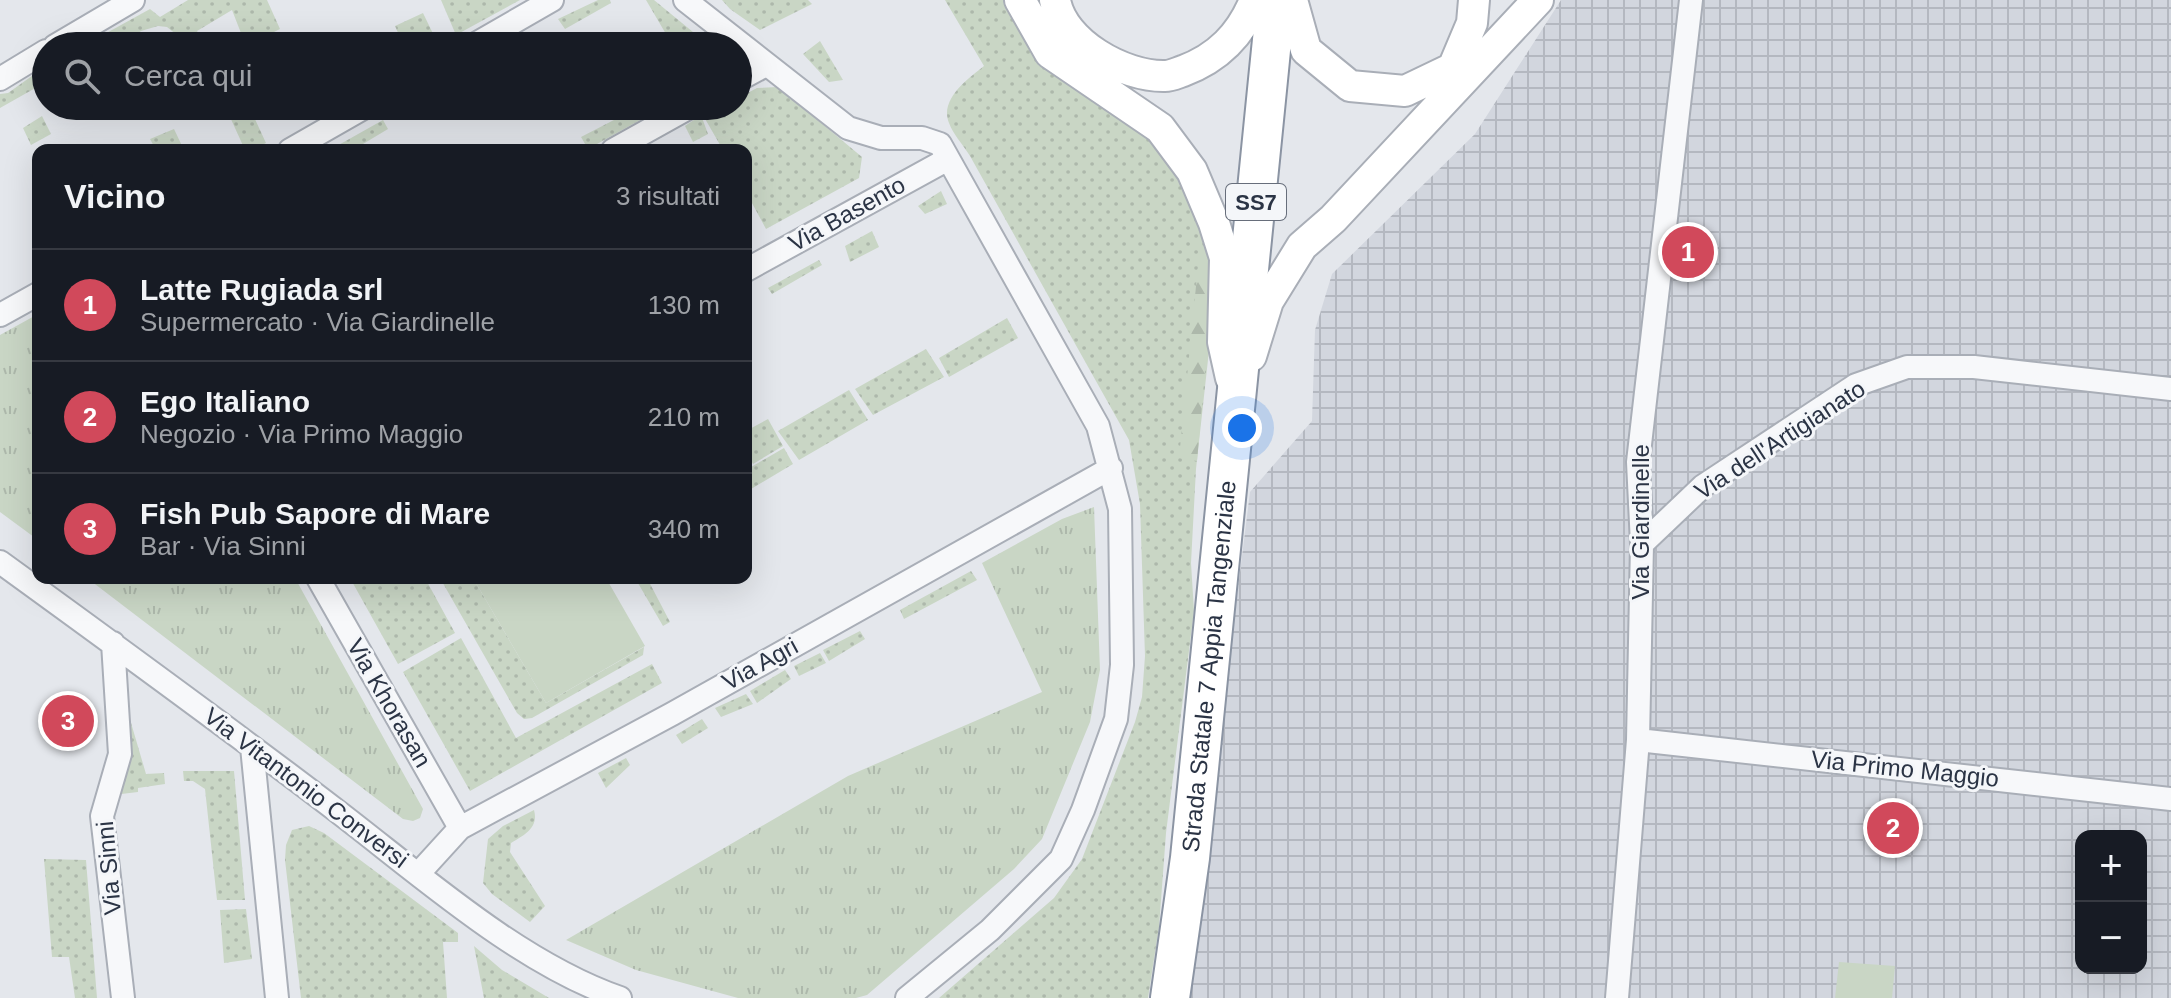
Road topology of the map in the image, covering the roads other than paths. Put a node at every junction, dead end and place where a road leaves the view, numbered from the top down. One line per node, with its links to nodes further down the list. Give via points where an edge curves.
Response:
1 (133, 0): 12 (street)
2 (552, 0): 13 (street)
3 (1020, 0): 29 (street, via 1050,53 1160,128 1192,171 1225,258 1223,342)
4 (1055, 0): 5 (street, via 1072,35 1096,55 1133,71 1166,76 1200,65 1229,45)
5 (1255, 0)
6 (1276, 0): 29 (highway, Strada Statale 7 Appia Tangenziale / SS7)
7 (1292, 0): 8 (street, via 1306,50 1350,86 1405,91 1453,68 1472,23)
8 (1474, 0)
9 (1538, 0): 29 (street, via 1302,246 1268,301)
10 (1691, 0): 31 (street, Via Giardinelle, via 1638,462)
11 (691, 3): 14 (street)
12 (79, 32)
13 (496, 32)
14 (726, 32)
15 (752, 53): 17 (street)
16 (32, 60): 19 (street)
17 (766, 65): 18 (street); 24 (street, via 848,128 881,138 922,138 940,144)
18 (752, 72)
19 (0, 79)
20 (342, 120): 22 (street)
21 (667, 120): 23 (street)
22 (300, 144)
23 (624, 144)
24 (948, 159): 25 (street, Via Basento); 30 (street, via 1098,426)
25 (752, 267)
26 (32, 297): 27 (street)
27 (0, 315)
28 (2171, 389): 31 (street, Via dell'Artigianato, via 1974,367 1907,367 1856,385 1716,477)
29 (1236, 403): 44 (highway, Strada Statale 7 Appia Tangenziale, via 1190,858)
30 (1111, 468): 38 (street, Via Agri); 43 (street, via 1120,509 1122,665 1116,719 1083,810 1061,859 990,930)
31 (1642, 544): 35 (street, Via Giardinelle)
32 (0, 562): 34 (street, Via Vitantonio Conversi)
33 (321, 584): 38 (street, Via Khorasan)
34 (113, 643): 36 (street, Via Vitantonio Conversi); 40 (street, Via Sinni, via 120,754 102,816)
35 (1638, 740): 37 (street, Via Primo Maggio); 45 (street, Via Giardinelle)
36 (252, 747): 39 (street, Via Vitantonio Conversi); 41 (street)
37 (2171, 799)
38 (460, 828): 39 (street, Via Agri)
39 (419, 873): 42 (street, Via Vitantonio Conversi, via 519,948)
40 (123, 998)
41 (277, 998)
42 (620, 998)
43 (907, 998)
44 (1170, 998)
45 (1617, 998)

